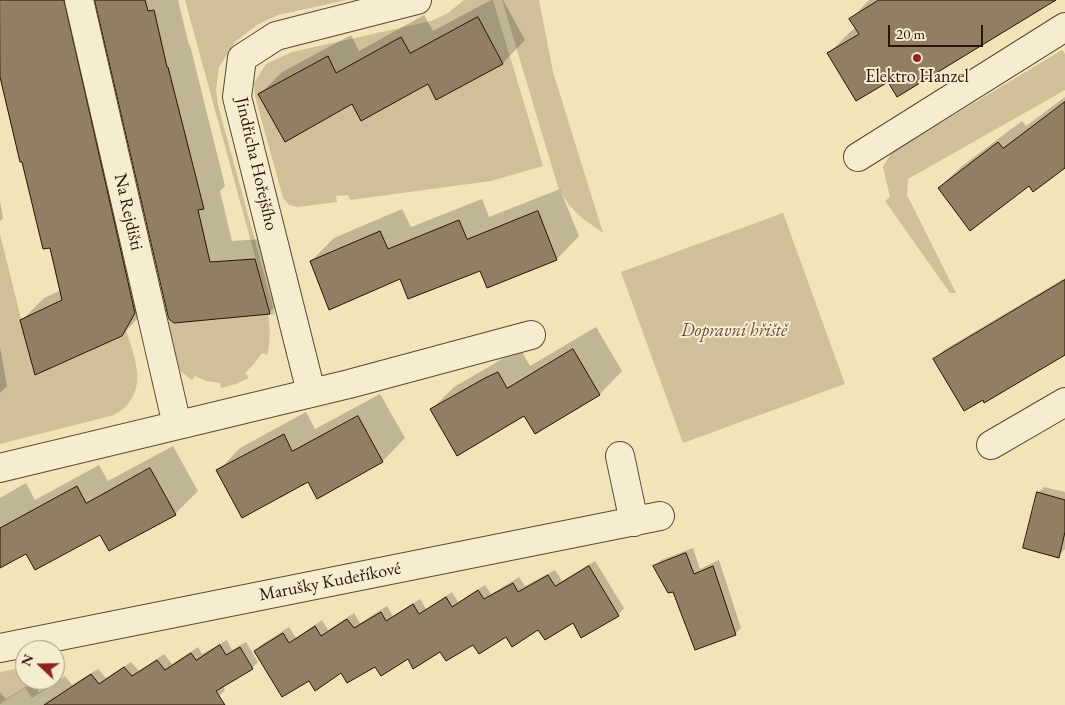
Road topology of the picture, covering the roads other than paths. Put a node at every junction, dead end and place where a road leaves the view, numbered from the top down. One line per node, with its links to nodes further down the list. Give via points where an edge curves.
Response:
1 (79, 0): 8 (street, Na Rejdišti)
2 (417, 0): 6 (street, Jindřicha Hořejšího, via 276,36 242,58 237,97)
3 (1065, 27): 4 (street)
4 (858, 157)
5 (531, 335): 6 (street)
6 (311, 392): 8 (street)
7 (1065, 402): 9 (street)
8 (177, 425): 11 (street)
9 (991, 445)
10 (620, 456): 13 (street)
11 (0, 468)
12 (660, 516): 13 (street, Marušky Kudeříkové)
13 (634, 522): 14 (street, Marušky Kudeříkové)
14 (0, 648)

